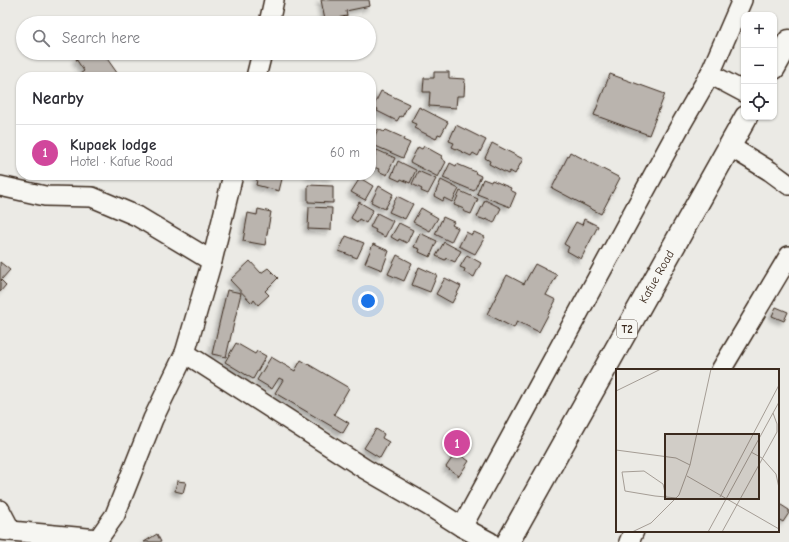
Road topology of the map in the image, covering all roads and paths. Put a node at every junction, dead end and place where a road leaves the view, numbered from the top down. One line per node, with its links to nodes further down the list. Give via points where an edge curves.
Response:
1 (274, 0): 3 (street)
2 (742, 0): 8 (street)
3 (271, 16)
4 (789, 41): 6 (highway)
5 (260, 60): 7 (street)
6 (777, 63)
7 (257, 72)
8 (710, 74): 9 (street); 20 (street)
9 (741, 90)
10 (744, 120): 11 (highway, Kafue Road / T2)
11 (729, 146): 13 (street); 25 (highway, Kafue Road / T2)
12 (232, 180): 16 (street)
13 (789, 185)
14 (0, 186): 16 (street, via 45,196 92,197 137,216)
15 (789, 256): 18 (street)
16 (212, 261): 17 (street)
17 (185, 352): 20 (street, via 365,470); 23 (street, via 153,419 115,515)
18 (722, 369)
19 (0, 510): 21 (street)
20 (462, 527): 24 (street)
21 (5, 530): 23 (street)
22 (634, 532): 26 (street)
23 (97, 541)
24 (490, 542)
25 (508, 542)
26 (629, 542)

